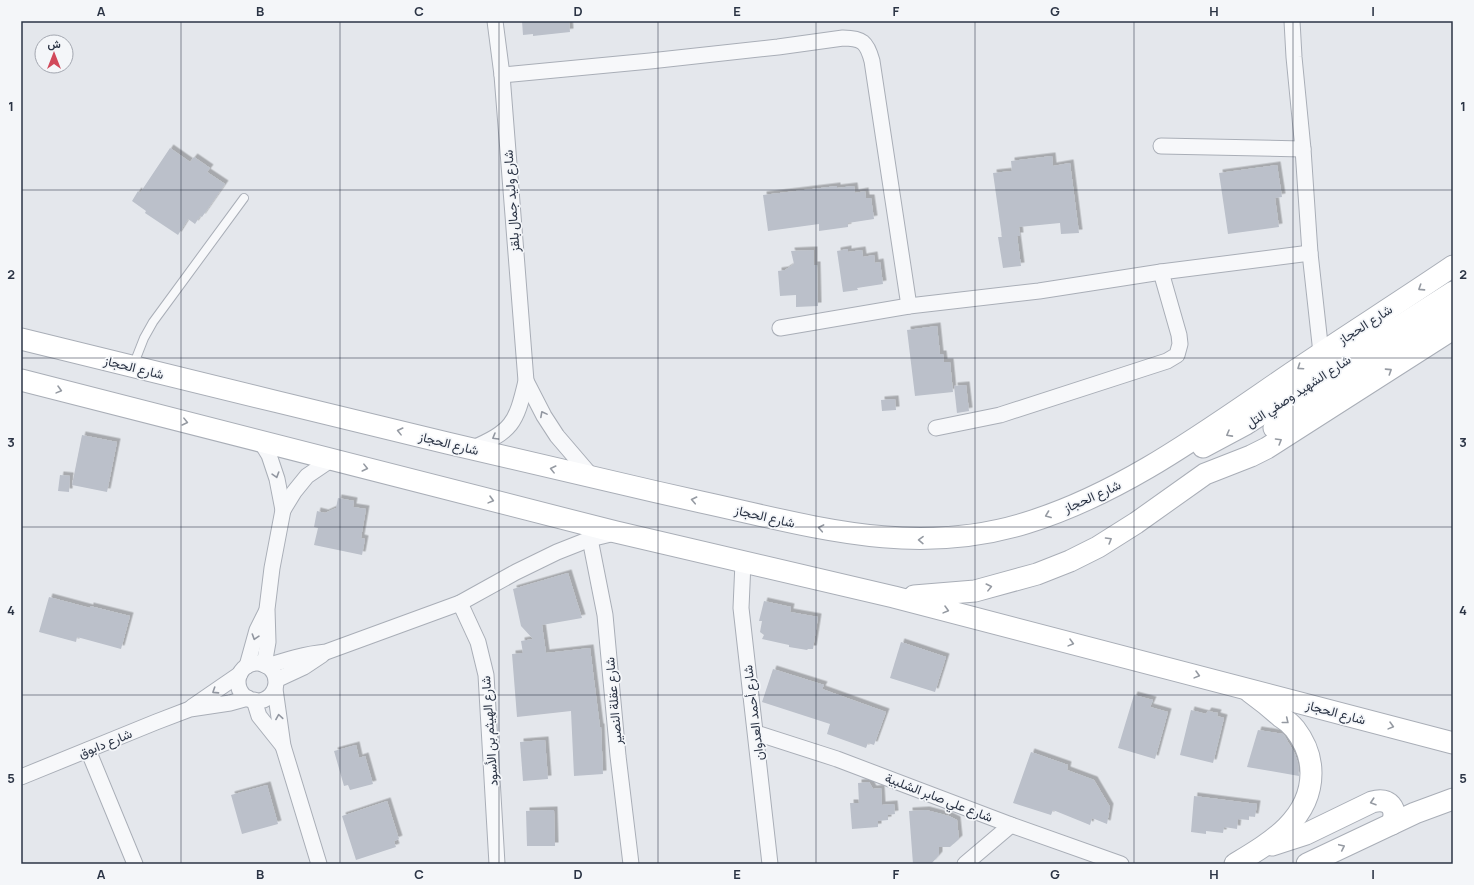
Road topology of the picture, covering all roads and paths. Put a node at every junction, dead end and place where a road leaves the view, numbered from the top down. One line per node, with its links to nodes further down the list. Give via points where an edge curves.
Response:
1 (495, 21): 3 (street, شارع وليد جمال بلقز)
2 (1292, 21): 5 (street)
3 (502, 75): 11 (street, via 837,39 853,38 864,42 872,61); 19 (street, شارع وليد جمال بلقز)
4 (1161, 146): 5 (street)
5 (1303, 149): 7 (street)
6 (244, 198): 17 (lane, via 153,322)
7 (1310, 252): 9 (street); 16 (street)
8 (1453, 266): 16 (main road, شارع الحجاز, one-way to 16)
9 (1161, 272): 11 (street); 21 (street, via 1179,335 1177,355 1167,361 1000,415)
10 (1453, 292): 20 (main road, شارع الشهيد وصفي التل)
11 (909, 306): 13 (street)
12 (1453, 310): 20 (main road, شارع الشهيد وصفي التل)
13 (780, 328)
14 (1453, 329): 25 (main road, شارع الحجاز, one-way to 14, via 1267,448)
15 (21, 338): 17 (main road, شارع الحجاز)
16 (1321, 353): 26 (main road, شارع الحجاز, one-way to 26, via 1214,426)
17 (132, 367): 23 (main road, شارع الحجاز, one-way to 17)
18 (21, 380): 22 (main road, شارع الحجاز, one-way to 22)
19 (526, 381): 23 (street, شارع وليد جمال بلقز, one-way to 23, via 520,405 511,424 499,435); 27 (street, شارع وليد جمال بلقز, one-way to 19, via 557,436)
20 (1325, 384): 25 (main road, شارع الشهيد وصفي التل); 26 (main road, شارع الشهيد وصفي التل, one-way to 26, via 1175,461)
21 (936, 428)
22 (261, 442): 24 (main road, شارع الحجاز); 28 (street, one-way to 28, via 278,479)
23 (470, 448): 27 (main road, شارع الحجاز, one-way to 23)
24 (332, 459): 28 (street, via 307,476); 29 (main road, شارع الحجاز, one-way to 29)
25 (1205, 474): 32 (main road, شارع الحجاز, one-way to 25, via 975,591 1037,574 1070,561 1136,523)
26 (1134, 476): 27 (main road, شارع الحجاز, one-way to 27, via 1089,499 1028,523 976,534 924,540 852,534 786,522)
27 (593, 478)
28 (283, 510): 34 (street)
29 (616, 532): 30 (street); 31 (main road, شارع الحجاز)
30 (590, 539): 33 (street, via 516,572); 54 (street, شارع عقلة النصير, via 605,615)
31 (742, 562): 32 (main road, شارع الحجاز); 42 (street, شارع أحمد العدوان, via 741,608)
32 (894, 597): 39 (main road, شارع الحجاز, one-way to 39)
33 (460, 603): 35 (street); 53 (street, شارع الهيثم بن الأسود, via 478,642 486,675)
34 (267, 609): 36 (street); 37 (street, one-way to 37)
35 (326, 652): 36 (street, via 299,656); 38 (street)
36 (266, 666): 37 (street, via 252,664); 38 (street, via 274,675)
37 (243, 670): 40 (street, via 238,681 239,688 242,694); 41 (street, شارع دابوق, one-way to 41)
38 (275, 684): 40 (street, via 268,697 259,701); 44 (street, one-way to 38)
39 (1245, 688): 43 (main road, شارع الحجاز, one-way to 43); 50 (main road, one-way to 50, via 1293,727 1302,738 1311,766 1311,780 1303,808 1288,827)
40 (251, 699): 41 (street, شارع دابوق); 44 (street, via 259,716)
41 (190, 709): 45 (street, شارع دابوق)
42 (756, 733): 49 (street, شارع علي صابر الشلبية, via 837,759); 55 (street, شارع أحمد العدوان)
43 (1453, 743)
44 (283, 746): 52 (street)
45 (88, 750): 46 (street, شارع دابوق); 51 (street)
46 (21, 777)
47 (1453, 799): 48 (main road)
48 (1392, 824): 50 (main road, one-way to 50, via 1394,811 1391,805 1379,800 1296,838); 59 (main road, one-way to 48)
49 (1011, 825): 56 (street); 57 (street, شارع علي صابر الشلبية)
50 (1264, 847): 58 (main road)
51 (135, 864)
52 (319, 864)
53 (496, 864)
54 (631, 864)
55 (770, 864)
56 (965, 864)
57 (1122, 864)
58 (1235, 864)
59 (1307, 864)

